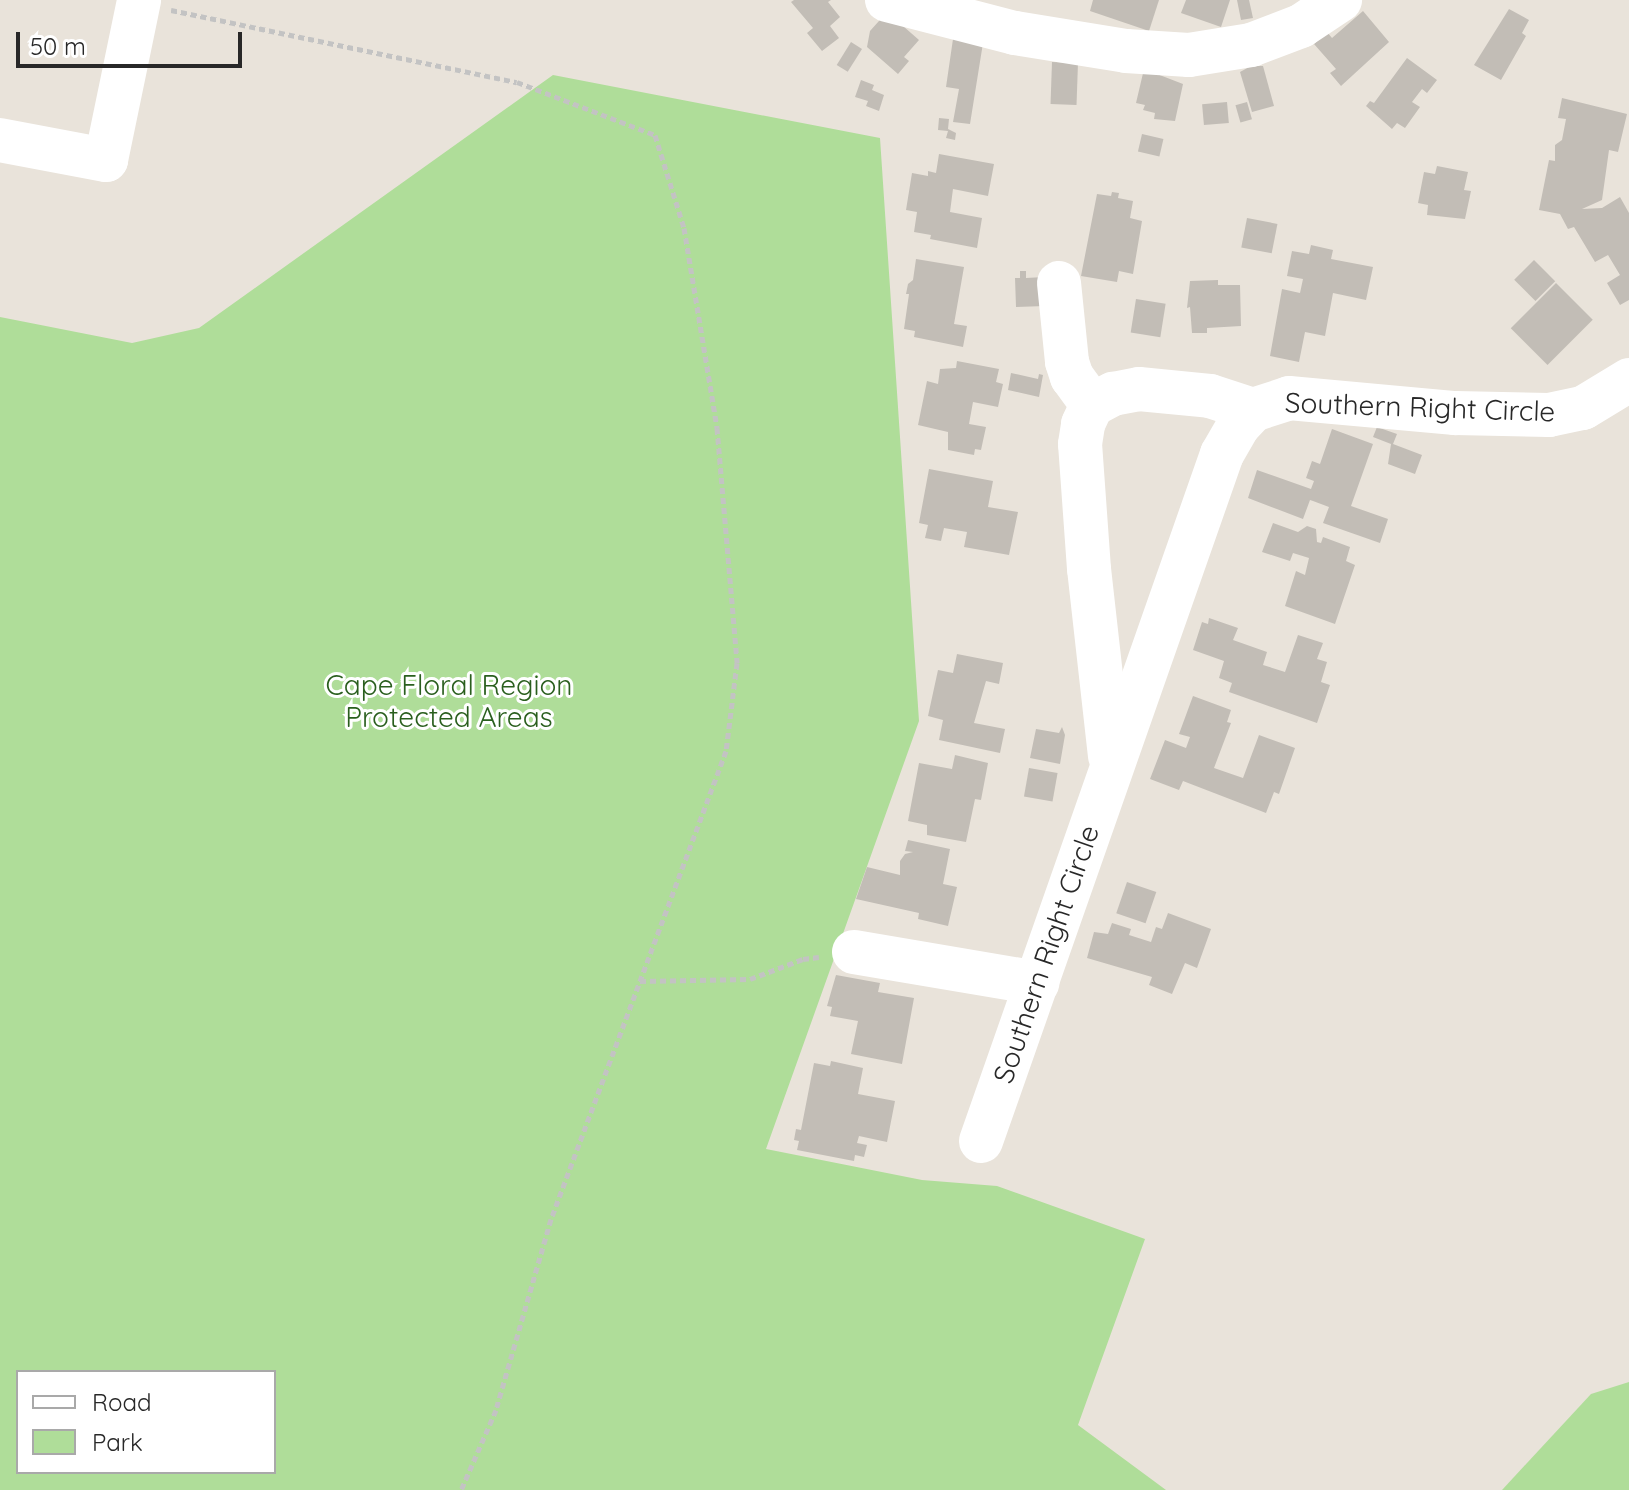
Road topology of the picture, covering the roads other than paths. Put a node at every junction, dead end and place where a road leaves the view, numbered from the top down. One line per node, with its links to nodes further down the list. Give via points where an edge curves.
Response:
1 (887, 0): 2 (street, via 1015,33 1189,55 1251,45 1301,26)
2 (1340, 0)
3 (139, 2): 4 (street, via 106,160)
4 (0, 140)
5 (1059, 283): 7 (street, via 1067,362)
6 (1629, 380): 8 (street, Southern Right Circle, via 1583,408 1549,415 1455,413 1289,398)
7 (1092, 405): 8 (street, Southern Right Circle, via 1139,389 1198,394); 9 (street, Southern Right Circle, via 1080,444)
8 (1253, 410): 9 (street, Southern Right Circle, via 1222,454)
9 (1111, 767): 11 (street, Southern Right Circle)
10 (854, 952): 11 (street)
11 (1037, 983): 12 (street, Southern Right Circle)
12 (981, 1141)

